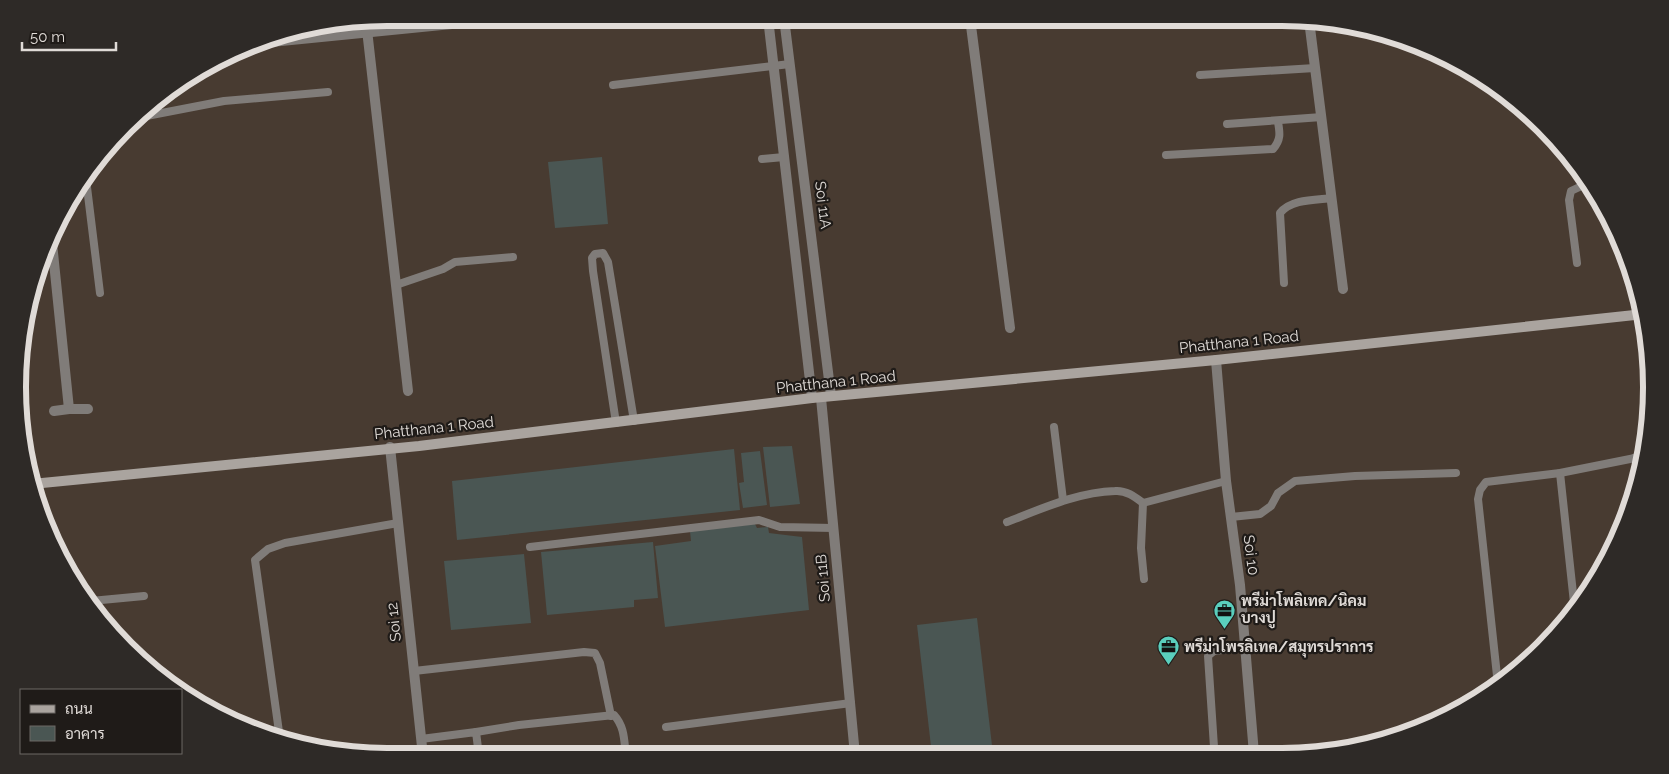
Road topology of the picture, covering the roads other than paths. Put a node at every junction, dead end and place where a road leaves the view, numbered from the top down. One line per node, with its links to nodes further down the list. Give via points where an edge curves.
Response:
1 (436, 26): 7 (street)
2 (769, 26): 10 (street)
3 (785, 26): 9 (street, Soi 11A)
4 (971, 26): 37 (street)
5 (367, 27): 7 (street)
6 (1310, 27): 11 (street)
7 (368, 33): 8 (street); 33 (street)
8 (288, 41)
9 (790, 64): 10 (lane); 15 (street, Soi 11A)
10 (774, 66): 13 (lane); 16 (street)
11 (1315, 68): 12 (lane); 18 (street)
12 (1200, 75)
13 (614, 85)
14 (328, 92): 17 (lane, via 224,101)
15 (794, 97): 16 (street); 24 (street, Soi 11A)
16 (777, 98): 22 (street)
17 (150, 115)
18 (1322, 117): 19 (lane); 28 (street)
19 (1278, 122): 20 (lane); 21 (lane, via 1280,136 1273,149)
20 (1226, 124)
21 (1166, 155)
22 (784, 157): 23 (lane); 25 (street)
23 (762, 159)
24 (804, 181): 25 (street); 40 (street, Soi 11A)
25 (787, 182): 40 (street)
26 (1581, 186): 31 (lane, via 1571,191 1569,200)
27 (87, 187): 35 (lane)
28 (1332, 198): 32 (lane, via 1296,203 1280,213); 34 (street)
29 (53, 252): 42 (street)
30 (513, 257): 33 (lane, via 454,262)
31 (1577, 263)
32 (1284, 283)
33 (396, 285): 39 (street)
34 (1343, 289)
35 (100, 293)
36 (1635, 315): 38 (main road, Phatthana 1 Road)
37 (1010, 328)
38 (1216, 360): 40 (main road, Phatthana 1 Road); 51 (street, Soi 10)
39 (408, 391)
40 (821, 398): 44 (main road, Phatthana 1 Road); 58 (street, Soi 11B)
41 (88, 408): 42 (street)
42 (69, 409): 43 (street)
43 (54, 411)
44 (634, 421): 45 (main road, Phatthana 1 Road); 45 (lane, via 608,262 603,253 592,258)
45 (616, 423): 47 (main road, Phatthana 1 Road)
46 (1054, 427): 53 (lane)
47 (390, 447): 52 (main road, Phatthana 1 Road); 57 (street, Soi 12)
48 (1634, 458): 50 (lane)
49 (1456, 473): 55 (lane, via 1295,481 1278,493 1271,506 1260,514)
50 (1560, 473): 62 (lane); 66 (lane, via 1486,482 1480,490 1478,499)
51 (1226, 481): 54 (lane); 55 (street, Soi 10)
52 (40, 483)
53 (1063, 500): 54 (lane, via 1116,490); 56 (lane)
54 (1144, 503): 60 (lane)
55 (1231, 516): 64 (street, Soi 10)
56 (1007, 522)
57 (398, 523): 65 (street, Soi 12); 70 (lane, via 285,543 268,548 255,560)
58 (834, 528): 59 (lane, via 780,527 759,520); 67 (street, Soi 11B)
59 (530, 546)
60 (1144, 579)
61 (144, 596): 63 (lane)
62 (1574, 599)
63 (96, 600)
64 (1245, 647): 73 (lane, via 1214,650 1208,656); 78 (street, Soi 10)
65 (414, 671): 68 (lane, via 595,653); 72 (street, Soi 12)
66 (1497, 676)
67 (850, 703): 69 (lane); 77 (street, Soi 11B)
68 (611, 716): 71 (lane); 76 (lane, via 620,722)
69 (666, 727)
70 (279, 731)
71 (476, 732): 72 (lane); 75 (lane)
72 (421, 739): 74 (street, Soi 12)
73 (1214, 747)
74 (422, 748)
75 (478, 748)
76 (625, 748)
77 (855, 748)
78 (1253, 748)

